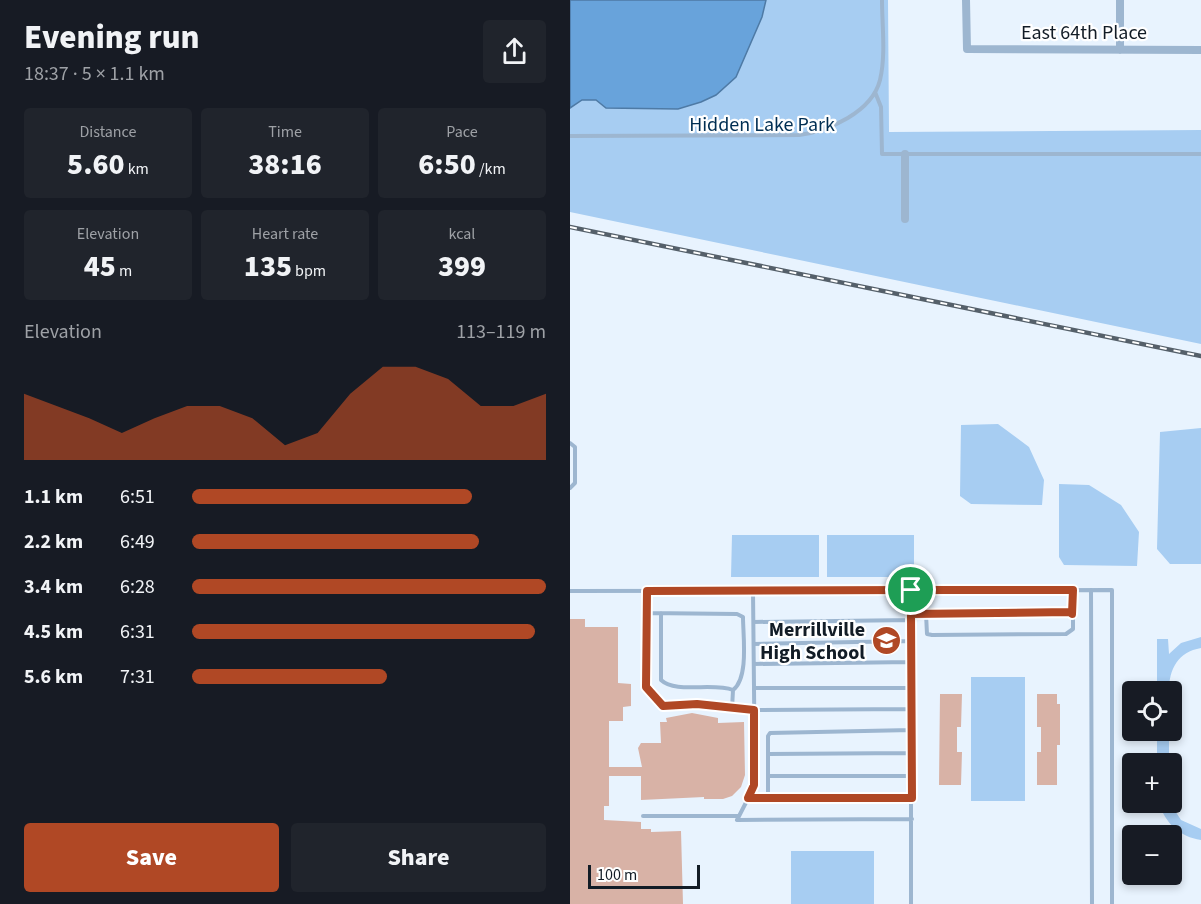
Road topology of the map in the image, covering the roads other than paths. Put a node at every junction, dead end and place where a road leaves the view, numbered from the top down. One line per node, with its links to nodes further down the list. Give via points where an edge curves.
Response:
1 (882, 0): 6 (lane, via 880,79)
2 (966, 0): 4 (street, East 64th Place, via 967,49)
3 (1120, 0): 4 (street)
4 (1120, 50): 5 (street, East 64th Place)
5 (1201, 50)
6 (875, 92): 7 (lane, via 846,118 812,133); 8 (lane, via 881,107 882,154)
7 (570, 136)
8 (905, 154): 9 (lane); 10 (street)
9 (1201, 154)
10 (905, 219)
11 (570, 443): 12 (lane, via 575,447 575,483)
12 (570, 489)
13 (911, 590): 14 (lane); 18 (lane); 22 (lane)
14 (1073, 590): 15 (lane); 24 (lane)
15 (1091, 590): 50 (lane); 51 (lane, via 1112,590)
16 (570, 591): 17 (lane)
17 (647, 591): 18 (lane); 19 (lane)
18 (753, 591): 21 (lane)
19 (647, 613): 20 (lane); 35 (lane, via 646,687 663,706 697,704)
20 (661, 613): 25 (lane); 34 (lane, via 661,680 672,686 724,686)
21 (754, 614): 25 (lane); 27 (lane)
22 (911, 614): 23 (lane); 26 (lane)
23 (926, 614): 24 (lane); 24 (lane, via 927,634 932,635 1066,634 1073,629)
24 (1072, 614)
25 (741, 615): 34 (lane, via 743,676)
26 (911, 620): 27 (lane); 28 (lane)
27 (754, 621): 29 (lane)
28 (911, 641): 29 (lane); 30 (lane)
29 (754, 644): 31 (lane)
30 (911, 662): 31 (lane); 33 (lane)
31 (754, 664): 32 (lane)
32 (754, 688): 33 (lane); 37 (lane)
33 (911, 688): 36 (lane)
34 (734, 690): 35 (lane)
35 (732, 709): 37 (lane)
36 (911, 709): 37 (lane); 38 (lane)
37 (754, 710): 43 (lane, via 754,785)
38 (911, 730): 39 (lane); 40 (lane, via 770,733)
39 (911, 753): 40 (lane); 42 (lane)
40 (768, 754): 41 (lane)
41 (768, 776): 42 (lane); 44 (lane)
42 (911, 776): 45 (lane)
43 (748, 798): 44 (lane); 47 (lane)
44 (768, 798): 45 (lane)
45 (912, 798): 48 (lane)
46 (643, 816): 47 (lane)
47 (739, 816): 48 (lane, via 737,820)
48 (912, 819): 49 (lane)
49 (911, 904)
50 (1092, 904)
51 (1112, 904)

